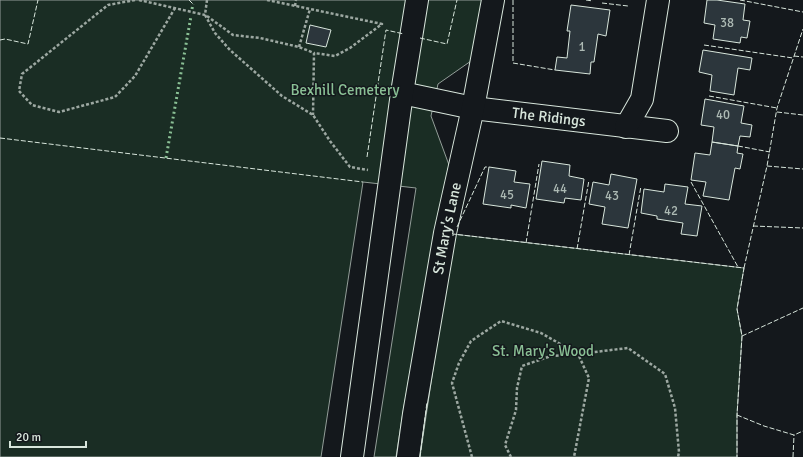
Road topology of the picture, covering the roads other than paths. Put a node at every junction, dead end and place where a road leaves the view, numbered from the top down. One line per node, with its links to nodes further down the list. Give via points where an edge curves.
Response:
1 (417, 0): 4 (street)
2 (493, 0): 5 (street, St Mary's Lane)
3 (658, 0): 6 (street, via 642,99)
4 (402, 93): 5 (street, The Ridings); 8 (street)
5 (473, 108): 6 (street, The Ridings); 9 (street, St Mary's Lane, via 445,233)
6 (626, 127): 7 (street, The Ridings)
7 (667, 131)
8 (352, 457)
9 (408, 457)

